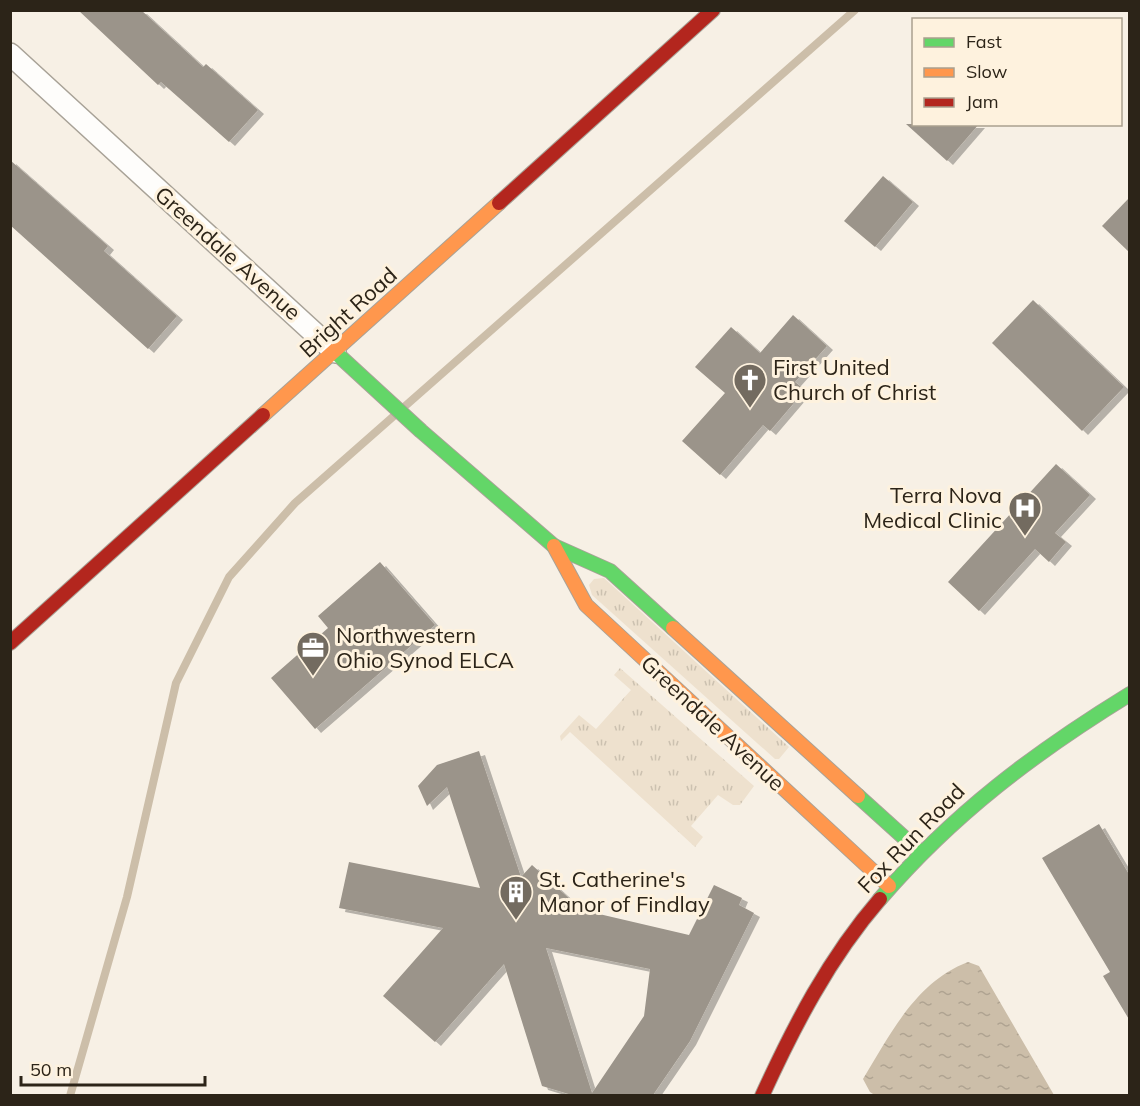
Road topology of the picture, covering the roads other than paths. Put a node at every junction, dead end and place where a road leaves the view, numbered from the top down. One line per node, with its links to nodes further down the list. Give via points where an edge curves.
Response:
1 (713, 10): 3 (street, Bright Road)
2 (10, 54): 3 (street, Greendale Avenue)
3 (335, 352): 4 (street, Greendale Avenue); 5 (street, Bright Road)
4 (554, 546): 7 (street, Greendale Avenue, via 610,571); 8 (street, Greendale Avenue, via 586,605)
5 (10, 643)
6 (1130, 694): 7 (street, Fox Run Road, via 1062,733 1003,776)
7 (920, 852): 8 (street, Fox Run Road)
8 (889, 886): 9 (street, Fox Run Road, via 812,996)
9 (762, 1095)

